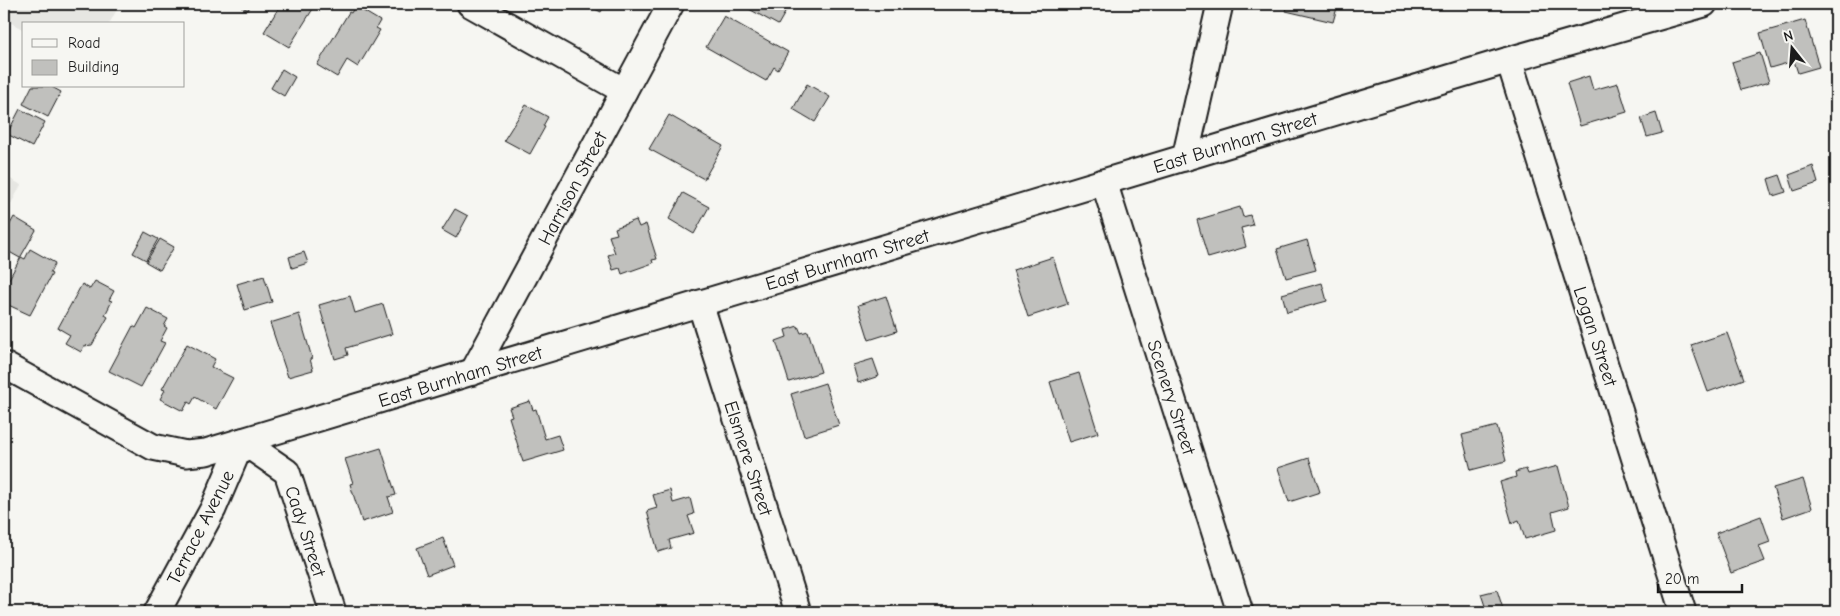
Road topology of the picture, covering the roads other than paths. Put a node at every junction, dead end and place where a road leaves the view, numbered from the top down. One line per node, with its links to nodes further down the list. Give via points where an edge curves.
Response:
1 (470, 4): 6 (street)
2 (671, 4): 6 (street, Harrison Street)
3 (1220, 4): 7 (street)
4 (1704, 4): 5 (street, East Burnham Street)
5 (1509, 60): 7 (street, East Burnham Street); 17 (street, Logan Street)
6 (624, 90): 11 (street, Harrison Street)
7 (1185, 158): 8 (street, East Burnham Street)
8 (1104, 182): 9 (street, East Burnham Street); 16 (street, Scenery Street)
9 (700, 303): 11 (street, East Burnham Street); 15 (street, Elsmere Street)
10 (4, 365): 12 (street, East Burnham Street, via 135,438 166,451 195,454)
11 (473, 372): 12 (street, East Burnham Street)
12 (242, 441): 13 (street, Terrace Avenue, via 213,509); 14 (street, Cady Street, via 287,472)
13 (157, 612)
14 (333, 612)
15 (798, 612)
16 (1240, 612)
17 (1683, 612)

